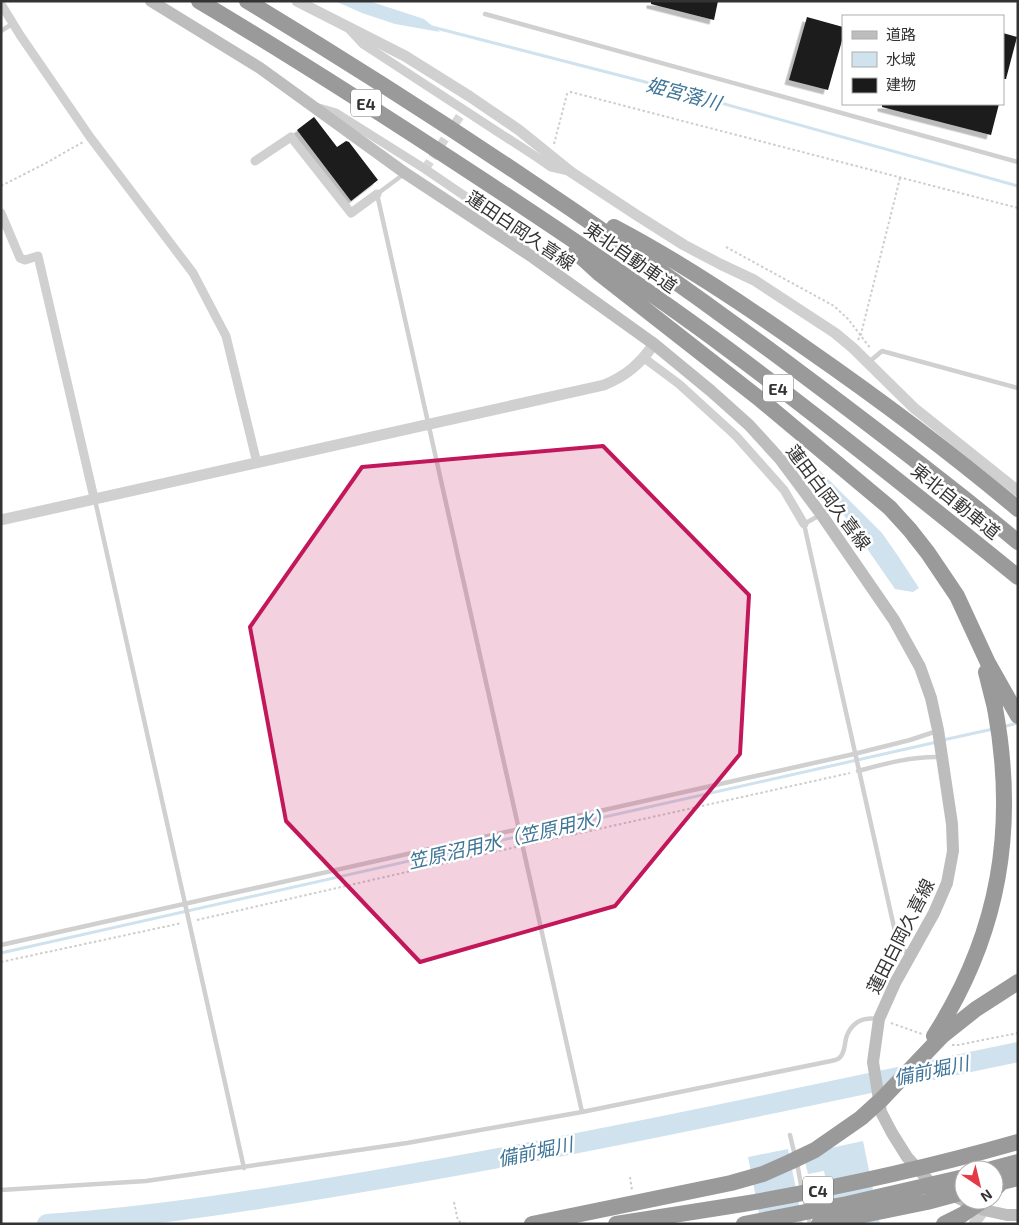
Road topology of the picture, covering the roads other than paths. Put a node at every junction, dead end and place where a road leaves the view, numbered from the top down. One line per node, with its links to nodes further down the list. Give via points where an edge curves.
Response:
1 (151, 1): 10 (main road, 蓮田白岡久喜線, via 260,68)
2 (199, 1): 17 (highway, 東北自動車道 / E4, via 329,80)
3 (247, 1): 15 (highway, 東北自動車道 / E4)
4 (296, 1): 8 (street)
5 (1, 4): 7 (street)
6 (485, 14): 12 (lane)
7 (12, 24): 9 (lane); 25 (street, via 90,137 193,274 226,336)
8 (349, 28): 14 (street, via 405,56 470,96); 14 (street, via 363,44 551,167)
9 (1, 31)
10 (311, 105): 13 (main road, 蓮田白岡久喜線); 19 (street, via 336,113 500,220)
11 (255, 161): 16 (street, via 291,137 351,214)
12 (1018, 162)
13 (405, 172): 16 (lane); 19 (main road, 蓮田白岡久喜線)
14 (571, 172): 22 (street, via 684,245 754,280 835,333)
15 (544, 190): 28 (highway, via 651,247 755,313 887,405); 32 (highway, 東北自動車道 / E4, via 770,350)
16 (377, 194): 24 (lane)
17 (530, 210): 33 (highway, 東北自動車道 / E4, via 727,349 864,453); 34 (highway, via 600,274 761,400 890,508 910,530 957,596)
18 (1, 213): 27 (street, via 20,258 25,260 38,256)
19 (534, 258): 20 (main road, 蓮田白岡久喜線)
20 (654, 344): 21 (street); 29 (main road, 蓮田白岡久喜線, via 748,425 780,459)
21 (644, 358): 24 (street, via 635,368 604,385); 31 (street, via 686,390 736,436 784,490)
22 (868, 363): 23 (lane, via 882,351); 26 (street, via 914,408)
23 (1018, 388)
24 (428, 423): 25 (street); 39 (lane)
25 (258, 463): 27 (street)
26 (1018, 491)
27 (94, 498): 30 (street); 40 (lane)
28 (1018, 509)
29 (821, 514): 31 (lane); 35 (main road, 蓮田白岡久喜線, via 894,620 920,667)
30 (1, 520)
31 (804, 524): 36 (lane)
32 (1018, 542)
33 (1018, 577)
34 (1007, 709): 45 (highway, bridge, via 1001,742 1005,800 1001,857 993,902 969,974)
35 (938, 730): 36 (lane); 37 (main road, 蓮田白岡久喜線)
36 (854, 754): 38 (lane); 39 (lane)
37 (943, 757): 38 (lane, via 893,762); 42 (main road, 蓮田白岡久喜線, via 953,851 947,883)
38 (858, 771): 42 (lane, via 898,945)
39 (520, 829): 40 (lane); 46 (lane)
40 (186, 903): 41 (lane); 51 (lane)
41 (1, 945)
42 (910, 954): 44 (main road, 蓮田白岡久喜線)
43 (1018, 982): 45 (highway, bridge, via 957,1023)
44 (879, 1019): 46 (lane, via 863,1019 856,1023 848,1033 843,1055 831,1062); 58 (main road, 蓮田白岡久喜線, via 873,1062 880,1107 907,1157 928,1180)
45 (919, 1059): 63 (highway, bridge, via 860,1118 823,1145 763,1174)
46 (582, 1112): 51 (lane)
47 (790, 1135): 66 (lane)
48 (1018, 1142): 64 (highway, C4, bridge, via 843,1185)
49 (1018, 1162): 50 (highway); 52 (highway, bridge)
50 (1004, 1166)
51 (244, 1168): 56 (lane, via 146,1181)
52 (1004, 1178)
53 (1018, 1178): 55 (highway, bridge)
54 (954, 1179): 65 (highway, C4, bridge)
55 (1004, 1182)
56 (1, 1190)
57 (954, 1195): 67 (highway, bridge)
58 (954, 1196)
59 (973, 1210): 68 (highway, bridge)
60 (981, 1210): 69 (street)
61 (996, 1210): 62 (main road, 蓮田白岡久喜線)
62 (1018, 1215)
63 (532, 1224)
64 (616, 1224)
65 (744, 1224)
66 (810, 1224)
67 (819, 1224)
68 (944, 1224)
69 (974, 1224)

